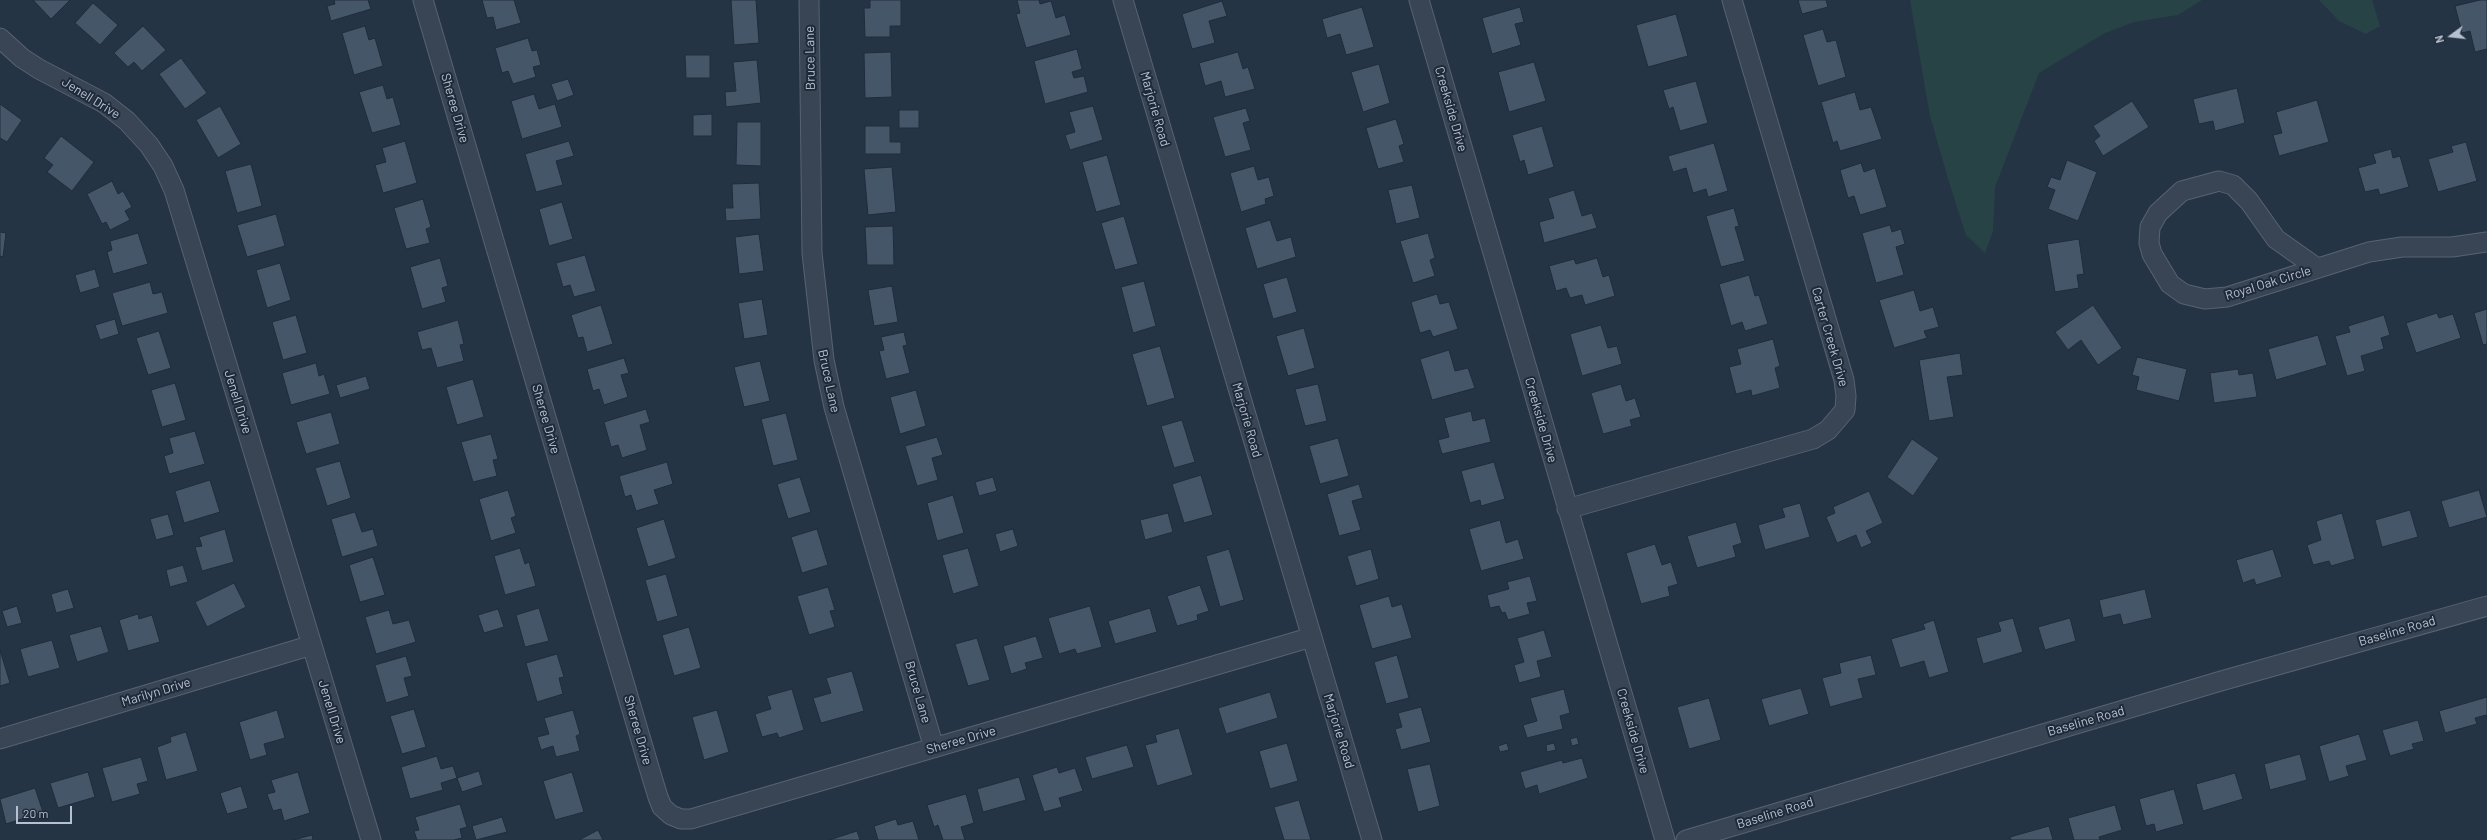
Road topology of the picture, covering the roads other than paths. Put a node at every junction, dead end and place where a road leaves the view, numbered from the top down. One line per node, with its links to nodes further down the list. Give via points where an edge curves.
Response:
1 (423, 0): 14 (street, Sheree Drive, via 662,807 676,818 691,819)
2 (809, 0): 14 (street, Bruce Lane, via 812,253 824,360 834,407)
3 (1123, 0): 11 (street, Marjorie Road)
4 (1419, 0): 9 (street, Creekside Drive)
5 (1732, 0): 9 (street, Carter Creek Drive, via 1844,380 1845,410 1828,430 1813,438)
6 (0, 38): 12 (street, Jenell Drive, via 22,58 104,104 127,121 149,145 163,166 176,198)
7 (2487, 242): 8 (street, Royal Oak Circle, via 2452,247 2402,247 2369,252)
8 (2317, 268): 8 (street, Royal Oak Circle, via 2276,239 2249,201 2233,185 2219,181 2182,190 2158,213 2150,227 2149,243 2160,271 2170,284 2184,294 2227,298)
9 (1567, 509): 17 (street, Creekside Drive)
10 (2487, 606): 18 (street, Baseline Road, via 2221,681)
11 (1312, 638): 14 (street, Sheree Drive); 16 (street, Marjorie Road)
12 (312, 645): 13 (street, Marilyn Drive); 15 (street, Jenell Drive)
13 (0, 739)
14 (934, 748)
15 (371, 840)
16 (1372, 840)
17 (1665, 840)
18 (1686, 840)

